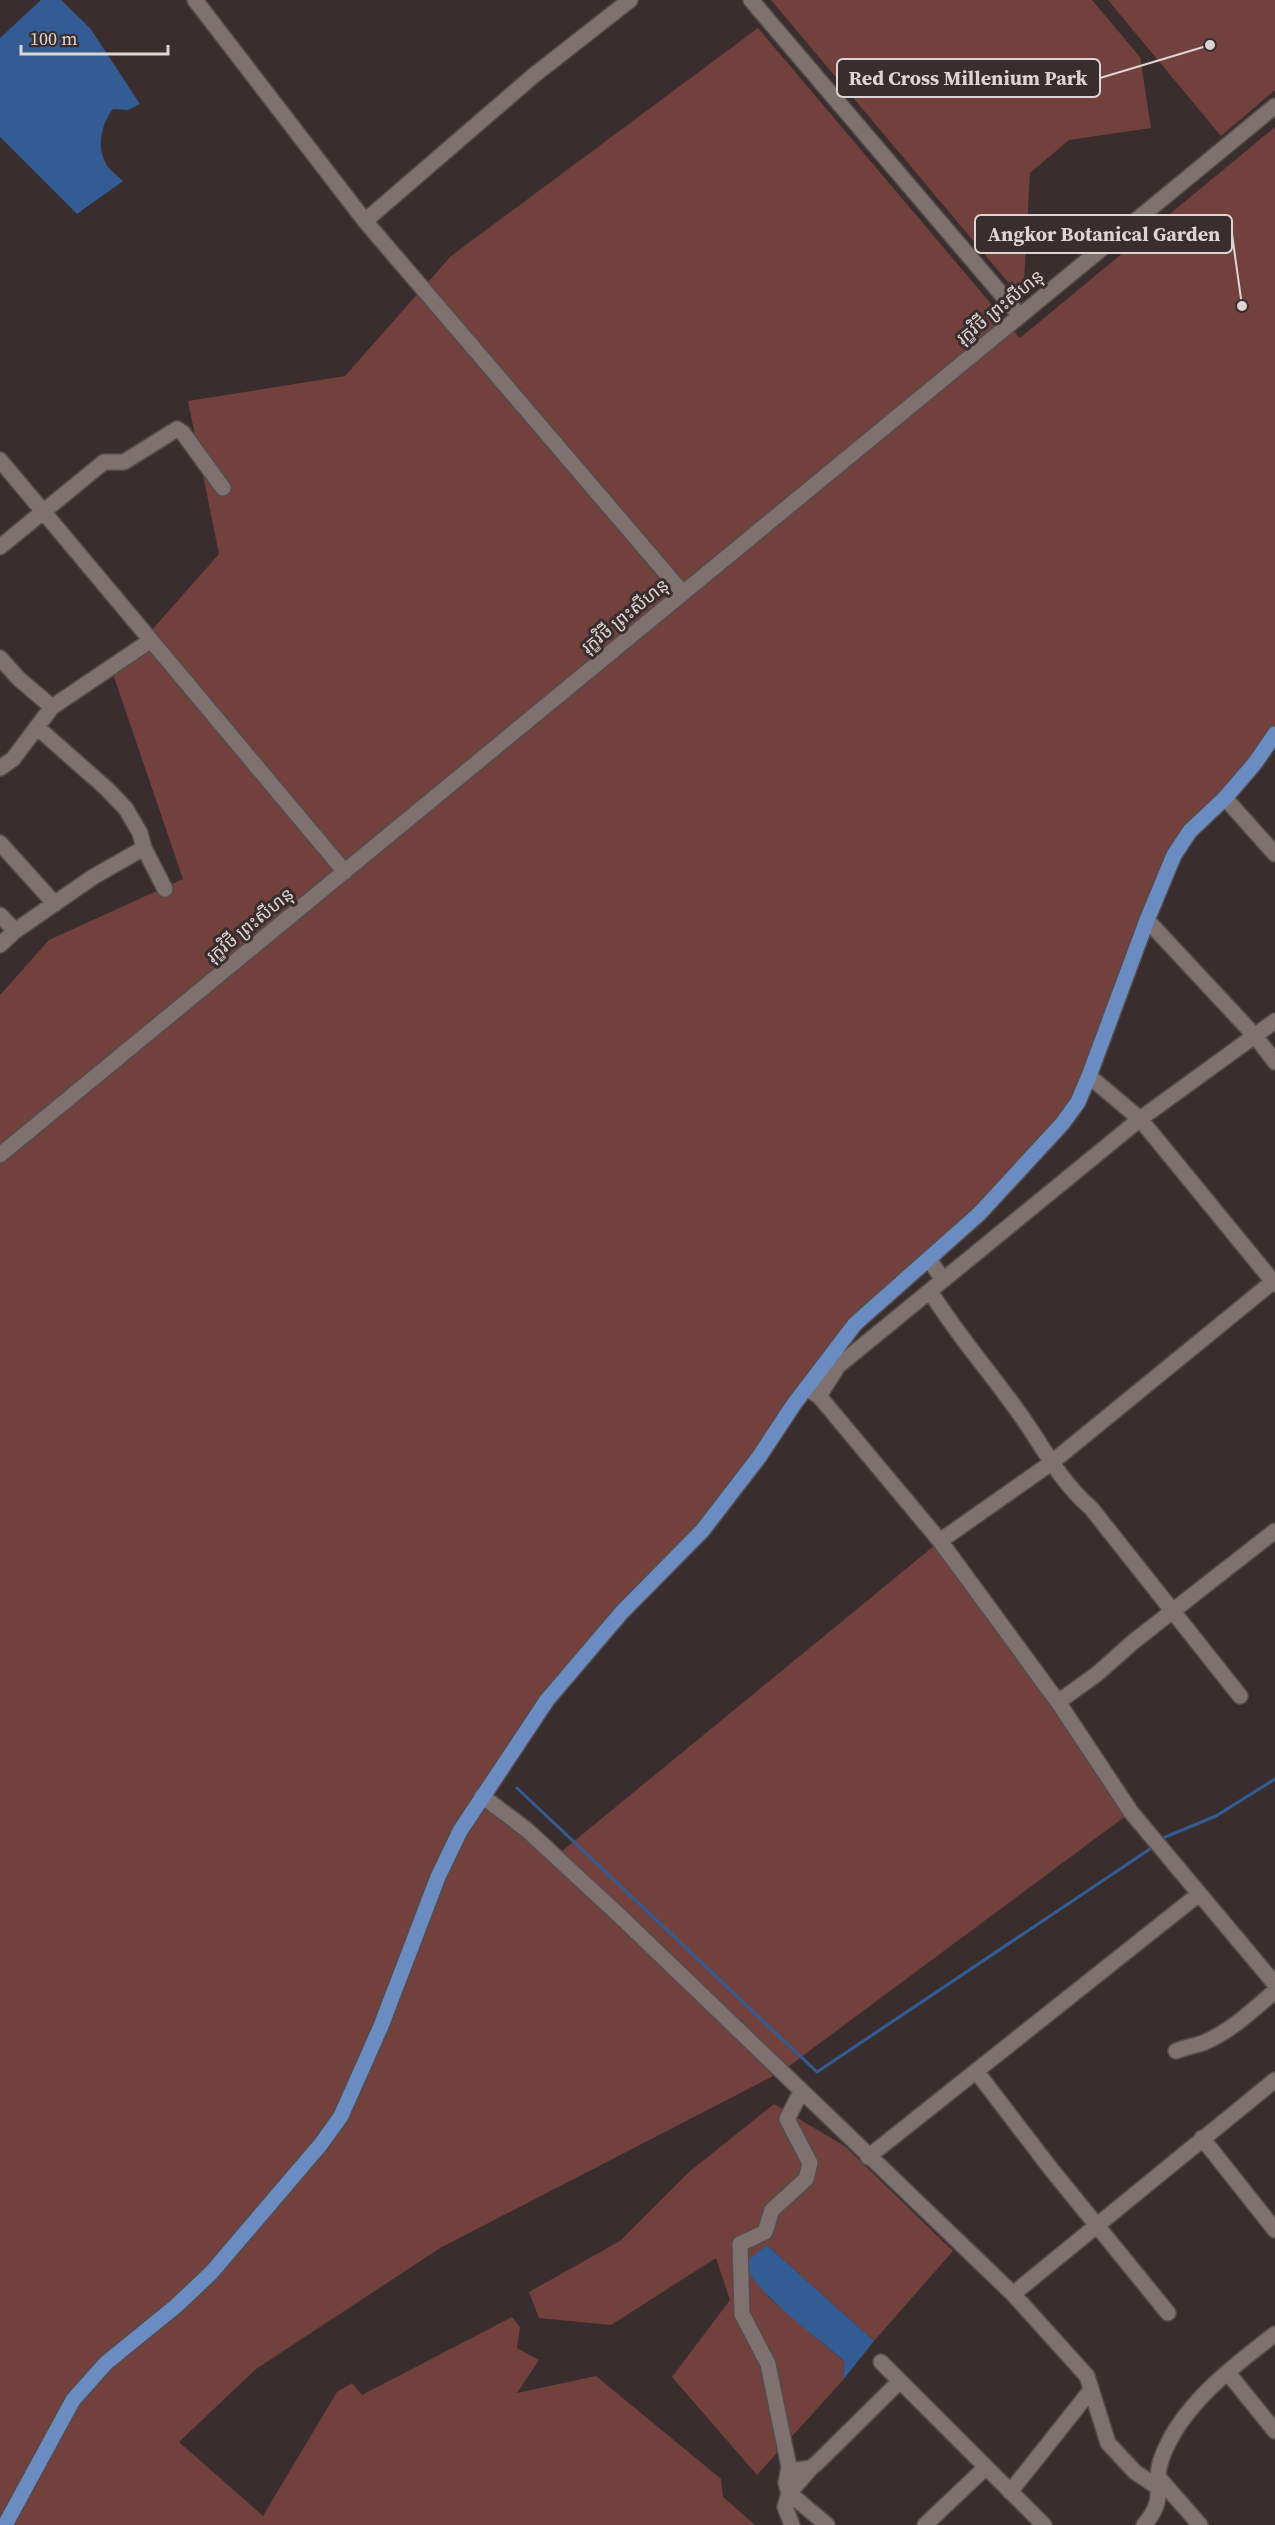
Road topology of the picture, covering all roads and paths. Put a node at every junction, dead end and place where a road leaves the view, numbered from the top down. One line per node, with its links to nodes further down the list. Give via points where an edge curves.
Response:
1 (195, 0): 5 (street)
2 (630, 0): 5 (street, via 533,75)
3 (751, 0): 6 (street)
4 (1275, 106): 6 (street, រុក្ខវិថី ព្រះសីហនុ)
5 (365, 221): 11 (street)
6 (1020, 316): 11 (street, រុក្ខវិថី ព្រះសីហនុ)
7 (0, 460): 9 (street)
8 (223, 488): 9 (street, via 177,429 124,462 104,462)
9 (43, 513): 10 (street); 12 (street)
10 (0, 547)
11 (683, 593): 22 (street, រុក្ខវិថី ព្រះសីហនុ)
12 (150, 641): 14 (street); 22 (street)
13 (0, 658): 14 (street)
14 (52, 707): 15 (street)
15 (38, 728): 17 (street, via 13,759); 20 (street, via 118,799 140,833)
16 (1275, 734): 18 (main road)
17 (0, 768)
18 (1225, 798): 21 (street); 26 (main road, via 1190,831 1174,855)
19 (0, 843): 24 (street)
20 (144, 848): 23 (street); 24 (street)
21 (1275, 854)
22 (345, 872): 34 (street, រុក្ខវិថី ព្រះសីហនុ)
23 (165, 889)
24 (54, 904): 27 (street)
25 (0, 915): 27 (street)
26 (1147, 920): 30 (street); 32 (main road)
27 (15, 931): 28 (street)
28 (0, 945)
29 (1275, 1021): 30 (street)
30 (1256, 1037): 31 (street); 33 (street)
31 (1275, 1062)
32 (1089, 1076): 33 (street); 35 (main road, via 1078,1102 1062,1124 979,1214)
33 (1140, 1119): 36 (street); 37 (street)
34 (0, 1155)
35 (929, 1259): 36 (street); 39 (main road, via 855,1324)
36 (943, 1280): 38 (street)
37 (1274, 1282): 40 (street)
38 (930, 1291): 39 (street); 40 (street, via 957,1333 1015,1406)
39 (812, 1392): 42 (street); 46 (main road, via 702,1531 578,1660)
40 (1051, 1463): 42 (street); 43 (street)
41 (1275, 1531): 43 (street)
42 (940, 1541): 45 (street)
43 (1173, 1612): 44 (street); 45 (street)
44 (1240, 1696)
45 (1058, 1702): 47 (street, via 1131,1812)
46 (482, 1796): 53 (street, via 527,1830 614,1910); 72 (main road, via 438,1877 381,2026 341,2116 211,2273 106,2363 74,2400)
47 (1199, 1894): 48 (street); 51 (street)
48 (1275, 1984)
49 (1275, 1991): 50 (street, via 1223,2033)
50 (1176, 2051)
51 (976, 2071): 55 (street); 56 (street)
52 (1275, 2080): 54 (street)
53 (801, 2092): 55 (street); 68 (street, via 787,2119 810,2163 806,2179 772,2210 765,2232 740,2244 739,2269 742,2314 768,2364)
54 (1202, 2138): 56 (street); 57 (street)
55 (868, 2157): 58 (street)
56 (1096, 2225): 58 (street); 59 (street)
57 (1275, 2230)
58 (1013, 2294): 64 (street, via 1073,2358 1087,2376)
59 (1167, 2313)
60 (1275, 2334): 62 (street)
61 (881, 2362): 63 (street)
62 (1228, 2373): 65 (street); 69 (street, via 1171,2436)
63 (900, 2381): 66 (street); 67 (street)
64 (1091, 2390): 69 (street, via 1108,2443 1135,2472); 70 (street)
65 (1275, 2432)
66 (811, 2468): 68 (street); 71 (street)
67 (985, 2468): 70 (street); 75 (street)
68 (789, 2470): 71 (street)
69 (1158, 2483): 77 (street, via 1159,2502); 78 (street)
70 (1010, 2492): 76 (street)
71 (789, 2493): 73 (street, via 785,2507); 74 (street)
72 (5, 2525)
73 (792, 2525)
74 (827, 2525)
75 (925, 2525)
76 (1044, 2525)
77 (1144, 2525)
78 (1200, 2525)

